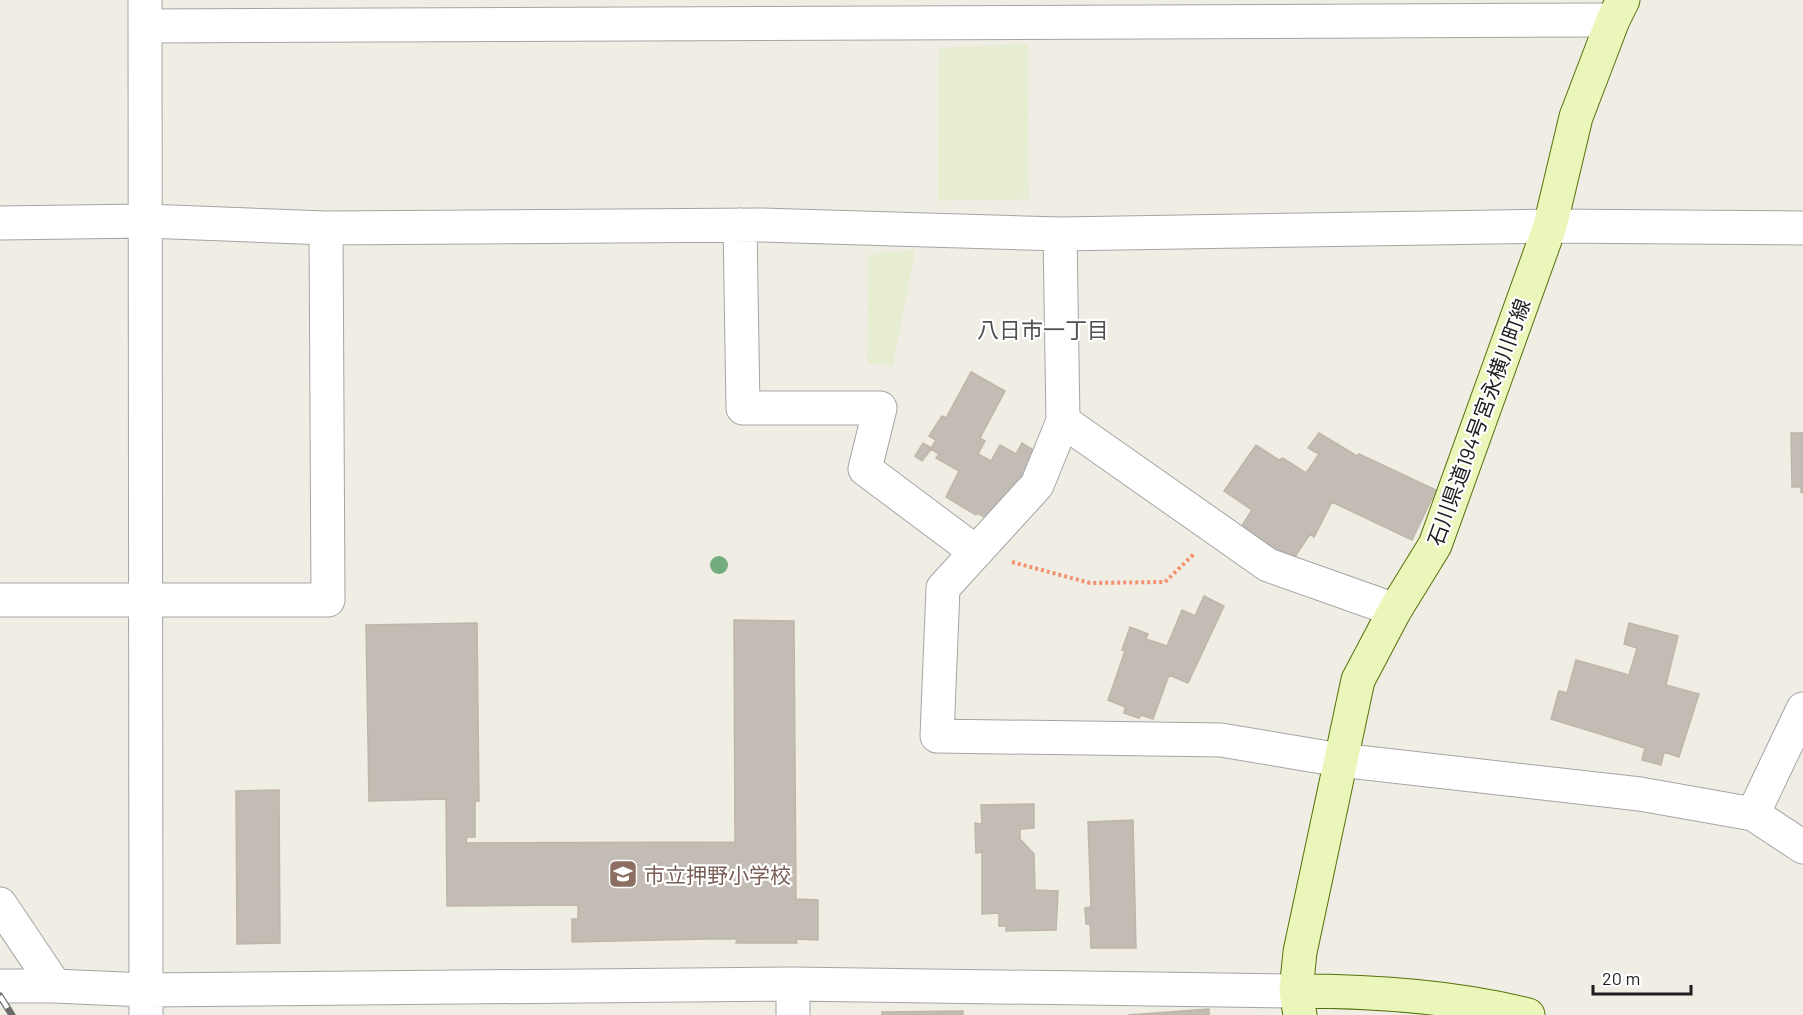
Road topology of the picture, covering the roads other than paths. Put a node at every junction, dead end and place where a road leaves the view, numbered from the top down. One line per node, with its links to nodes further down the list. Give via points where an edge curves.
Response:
1 (1421, 10): 2 (street); 3 (street)
2 (1618, 10): 7 (main road, 石川県道194号宮永横川町線, via 1576,117)
3 (145, 13): 4 (street)
4 (146, 221): 5 (street); 8 (street); 13 (street)
5 (0, 223)
6 (740, 225): 8 (street); 10 (street); 12 (street, via 743,408 880,408 865,469)
7 (1550, 226): 9 (street); 10 (street); 15 (main road, 石川県道194号宮永横川町線, via 1435,544)
8 (326, 228): 13 (street, via 328,600)
9 (1803, 228)
10 (1060, 234): 11 (street)
11 (1064, 421): 12 (street, via 1037,485); 15 (street, via 1268,565)
12 (976, 552): 17 (street, via 944,588 937,736 1221,740)
13 (146, 599): 14 (street); 24 (street)
14 (0, 600)
15 (1395, 610): 17 (main road, 石川県道194号宮永横川町線, via 1358,680)
16 (1803, 709): 18 (street)
17 (1340, 760): 18 (street, via 1640,794); 25 (main road, 石川県道194号宮永横川町線, via 1300,952)
18 (1753, 814): 19 (street)
19 (1803, 847)
20 (0, 904): 22 (street)
21 (0, 986): 22 (street)
22 (55, 986): 24 (street)
23 (793, 1000): 24 (street); 25 (street)
24 (146, 1003)
25 (1298, 1003): 26 (main road, via 1338,991 1492,1006)
26 (1528, 1015)

